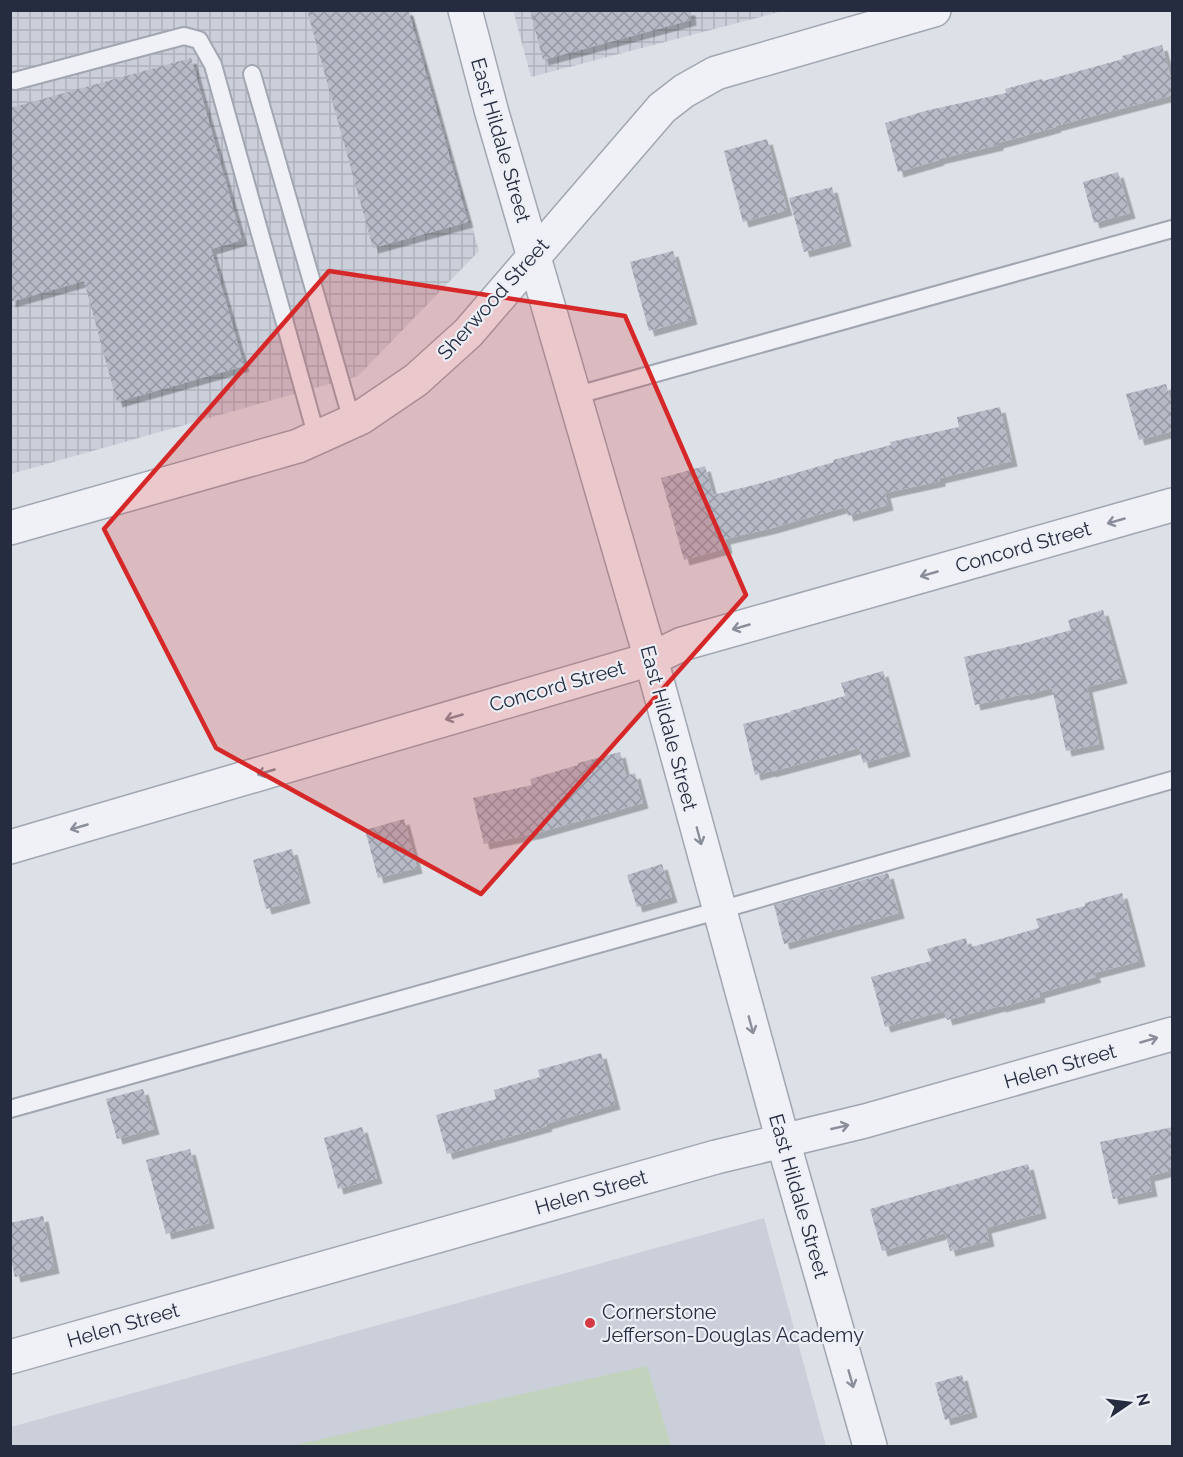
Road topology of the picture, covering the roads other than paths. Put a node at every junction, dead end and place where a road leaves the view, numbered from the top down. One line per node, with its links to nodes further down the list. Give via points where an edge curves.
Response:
1 (465, 10): 6 (street, East Hildale Street)
2 (934, 10): 6 (street, Sherwood Street, via 716,73 684,91 662,108)
3 (252, 74): 8 (lane)
4 (15, 81): 9 (lane, via 184,36 199,40 213,65)
5 (1173, 229): 7 (lane)
6 (533, 255): 7 (street, East Hildale Street); 8 (street, Sherwood Street, via 468,333 416,380)
7 (574, 396): 12 (street, East Hildale Street)
8 (352, 422): 9 (street, Sherwood Street)
9 (317, 438): 11 (street, Sherwood Street)
10 (1173, 505): 12 (street, Concord Street, one-way to 12, via 682,644)
11 (10, 528)
12 (651, 658): 14 (street, Concord Street, one-way to 14); 15 (street, East Hildale Street, one-way to 15)
13 (1173, 780): 15 (lane)
14 (10, 847)
15 (720, 910): 17 (lane); 18 (street, East Hildale Street, one-way to 18)
16 (1173, 1034): 18 (street, Helen Street, one-way to 16)
17 (10, 1109)
18 (783, 1141): 19 (street, Helen Street); 20 (street, East Hildale Street, one-way to 20)
19 (10, 1357)
20 (870, 1446)

